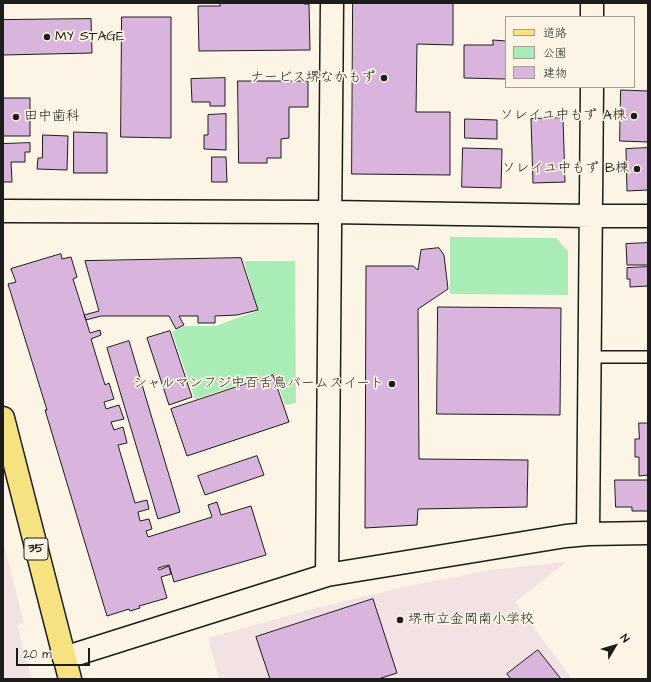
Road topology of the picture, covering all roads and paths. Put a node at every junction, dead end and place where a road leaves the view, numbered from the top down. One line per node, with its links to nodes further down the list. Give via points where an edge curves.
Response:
1 (332, 3): 6 (street)
2 (592, 3): 3 (street)
3 (592, 16)
4 (592, 88): 7 (street)
5 (3, 211): 6 (street)
6 (329, 212): 7 (street); 14 (street)
7 (590, 216): 8 (street); 9 (street)
8 (648, 216)
9 (589, 357): 10 (lane); 13 (street)
10 (648, 357)
11 (3, 418): 15 (main road, 35)
12 (648, 533): 13 (street)
13 (588, 534): 14 (street)
14 (327, 575): 15 (street)
15 (67, 669)

